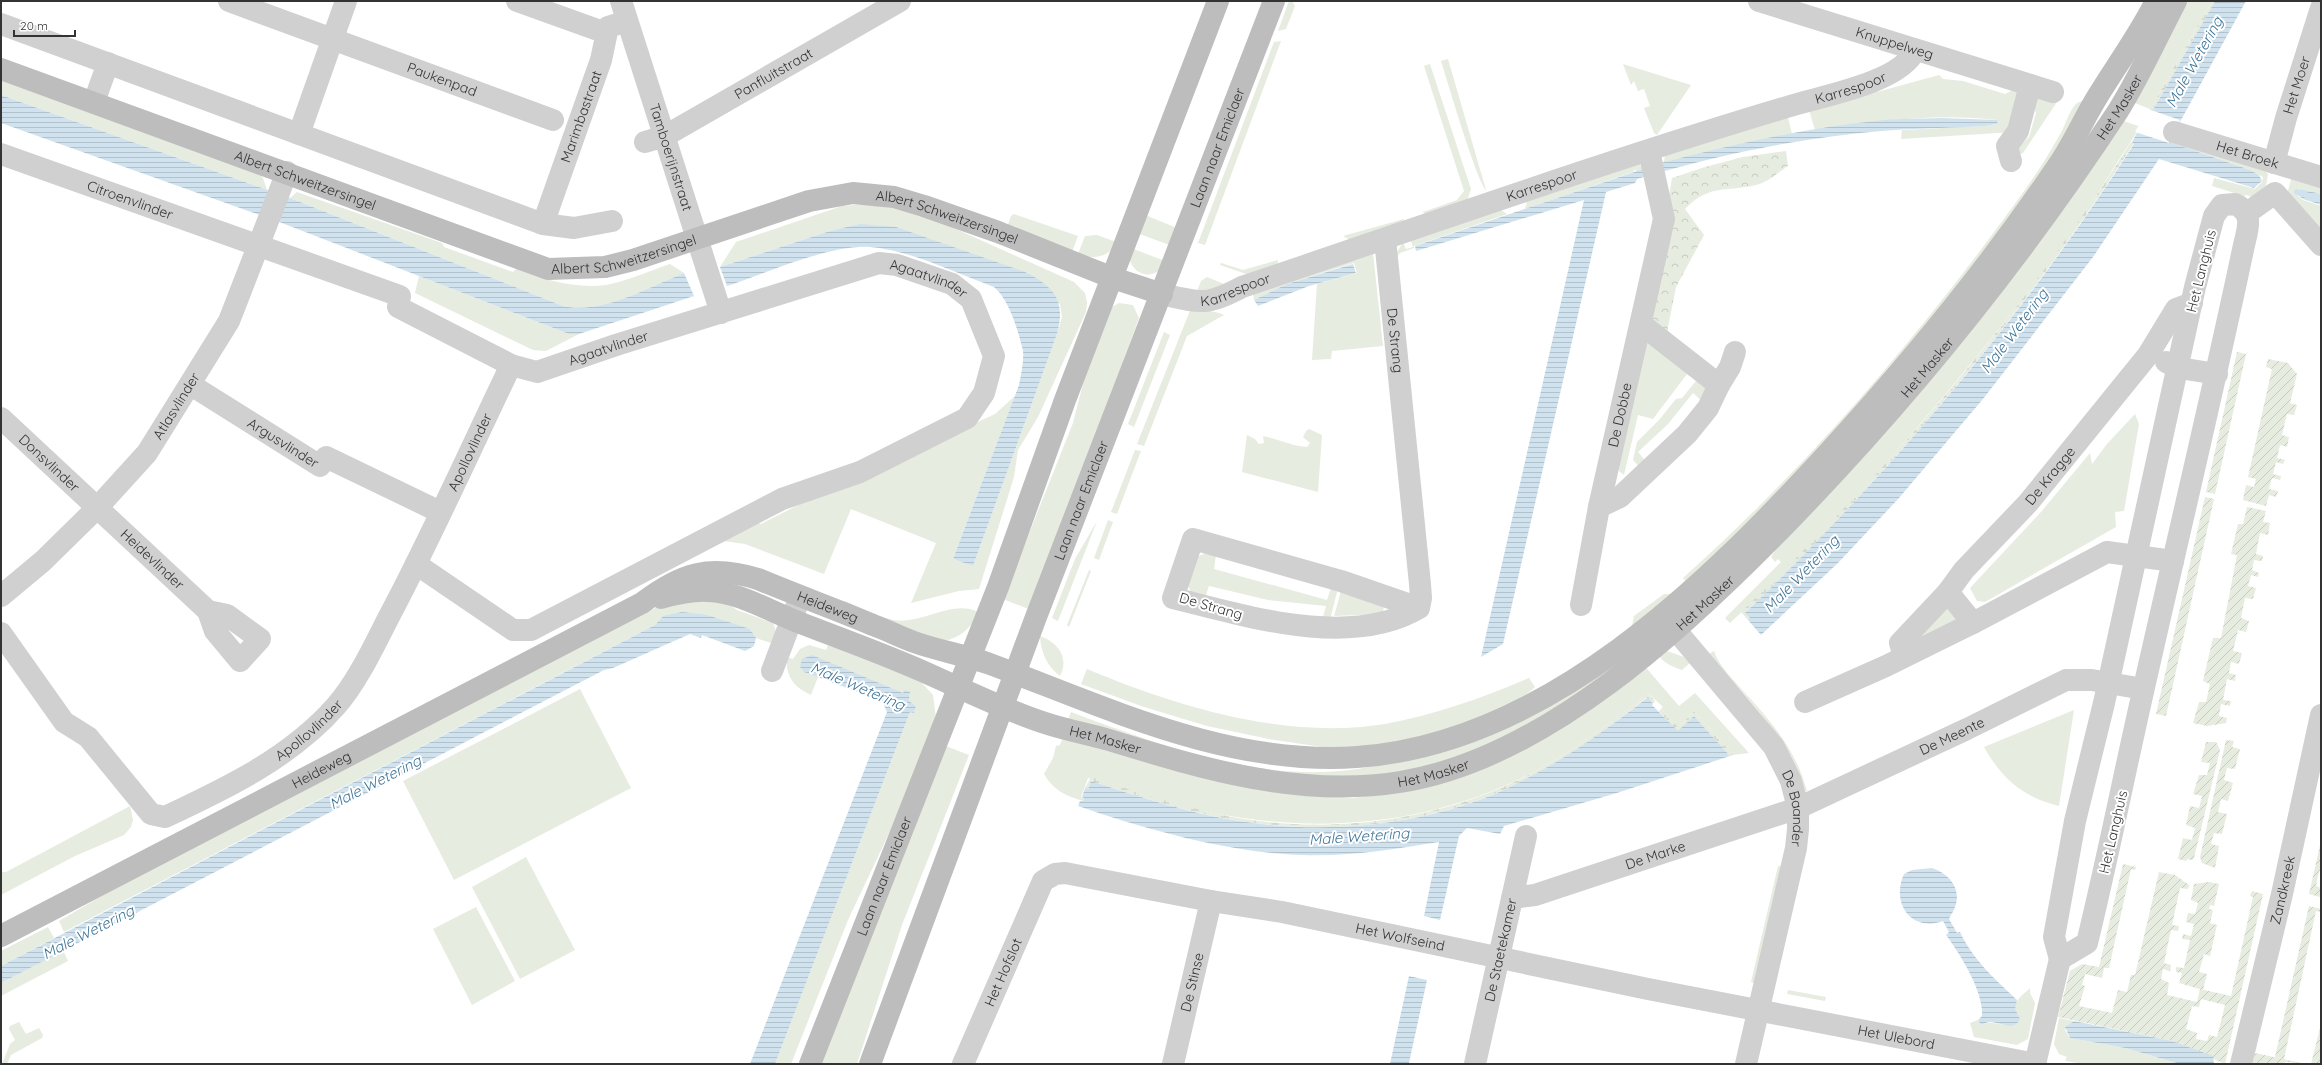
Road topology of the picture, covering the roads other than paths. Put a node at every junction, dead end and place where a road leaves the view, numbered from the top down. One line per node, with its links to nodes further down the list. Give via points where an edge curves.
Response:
1 (229, 1): 14 (street, Paukenpad)
2 (346, 1): 14 (street)
3 (517, 1): 13 (street)
4 (900, 1): 24 (street, Panfluitstraat)
5 (1218, 1): 38 (street, Laan naar Emiclaer)
6 (1274, 1): 39 (street, Laan naar Emiclaer)
7 (1759, 1): 15 (street, Knuppelweg)
8 (2156, 1): 65 (street, Het Masker, via 2096,98 2064,157 1948,315 1876,400)
9 (2176, 1): 65 (street, Het Masker, via 2118,111 2000,276 1886,416 1754,556 1696,613)
10 (2321, 8): 28 (street, Het Moer)
11 (624, 11): 13 (street, via 608,27); 24 (street, Tamboerijnstraat)
12 (1, 24): 16 (street)
13 (606, 33): 33 (street, Marimbastraat, via 601,60)
14 (332, 38): 21 (street, Paukenpad); 23 (street)
15 (1915, 50): 18 (street, Knuppelweg); 27 (street, Karrespoor, via 1911,58 1878,80)
16 (108, 63): 20 (street); 23 (street)
17 (1, 69): 20 (street, Albert Schweitzersingel)
18 (2030, 85): 19 (street, Knuppelweg); 26 (street, via 2018,131 2007,146)
19 (2053, 92)
20 (94, 102): 30 (street, Albert Schweitzersingel)
21 (552, 120)
22 (2174, 132): 28 (street, Het Broek)
23 (299, 134): 33 (street)
24 (655, 139): 34 (street, Tamboerijnstraat)
25 (1, 154): 37 (street, Citroenvlinder)
26 (2011, 161)
27 (1652, 163): 35 (street, Karrespoor); 42 (street, De Dobbe, via 1664,219)
28 (2274, 163): 29 (street, Het Broek)
29 (2321, 177)
30 (284, 180): 34 (street, Albert Schweitzersingel, via 548,269 605,267); 37 (street, Atlasvlinder)
31 (2247, 213): 36 (street, via 2275,194); 40 (street, Het Langhuis, via 2235,204 2222,205 2214,216); 47 (street, Het Langhuis, via 2248,226)
32 (612, 221): 33 (street, via 574,228)
33 (543, 224)
34 (696, 239): 38 (street, Albert Schweitzersingel, via 809,201 853,193 894,197 924,206); 41 (street, Tamboerijnstraat)
35 (1385, 239): 39 (street, Karrespoor, via 1242,287 1220,299 1205,302); 62 (street, De Strang, via 1420,584)
36 (2321, 245)
37 (259, 246): 45 (street, Agaatvlinder, via 400,296 398,307); 48 (street, Atlasvlinder, via 230,321)
38 (1113, 278): 39 (street); 69 (street, Laan naar Emiclaer)
39 (1162, 294): 71 (street, Laan naar Emiclaer)
40 (2192, 303): 44 (street, De Kragge, via 2176,309); 46 (street, Het Langhuis)
41 (721, 313): 45 (street, Agaatvlinder, via 537,372); 56 (street, Agaatvlinder, via 879,262 897,265 952,284 971,299 994,356 984,393 967,418 860,472 782,500 531,630 513,630)
42 (1641, 324): 49 (street); 51 (street, De Dobbe)
43 (1735, 352): 49 (street, via 1730,367)
44 (2148, 355): 46 (street); 57 (street, De Kragge, via 2028,503 1964,570)
45 (512, 365): 53 (street, Apollovlinder)
46 (2179, 368): 47 (street); 54 (street, Het Langhuis)
47 (2217, 374): 55 (street, Het Langhuis)
48 (191, 385): 52 (street, Atlasvlinder, via 147,453); 53 (street, Argusvlinder, via 320,466 326,457)
49 (1719, 385): 51 (street, via 1708,408 1688,434 1620,497)
50 (1, 418): 52 (street, Donsvlinder)
51 (1599, 506): 61 (street, De Dobbe)
52 (97, 508): 58 (street, Atlasvlinder, via 43,561); 63 (street, Heidevlinder)
53 (440, 512): 56 (street, Apollovlinder)
54 (2135, 554): 55 (street); 66 (street, via 2102,554); 72 (street, Het Langhuis)
55 (2173, 561): 74 (street, Het Langhuis)
56 (416, 564): 67 (street, Apollovlinder, via 366,661 336,706 267,766 165,818 152,814 88,737 64,722)
57 (1948, 592): 66 (street); 68 (street, De Kragge, via 1900,643)
58 (1, 596)
59 (800, 597): 60 (street, Heideweg, via 735,571 702,572 665,585); 64 (street); 69 (street, Heideweg, via 914,643)
60 (642, 603): 64 (street, Heideweg, via 670,595 708,591 740,598); 83 (street, Heideweg)
61 (1581, 605)
62 (1419, 608): 62 (street, De Strang, via 1341,581 1193,540 1174,598 1286,623 1343,628 1392,621)
63 (208, 611)
64 (791, 619): 70 (street); 73 (street, Heideweg, via 918,669)
65 (1670, 622): 71 (street, Het Masker, via 1537,700 1465,735 1425,747 1355,758 1270,754 1211,742 1136,720); 76 (street, Het Masker, via 1578,705 1531,734 1490,756 1449,770 1395,783 1358,787 1312,787 1270,782 1227,773 1080,731 1050,725); 78 (street, De Baander, via 1774,747 1791,781)
66 (1974, 623): 68 (street)
67 (1, 633)
68 (1904, 656): 75 (street)
69 (970, 657): 71 (street, Heideweg); 73 (street, Laan naar Emiclaer)
70 (772, 671)
71 (1015, 674): 76 (street, Laan naar Emiclaer)
72 (2108, 682): 74 (street); 78 (street, De Meente, via 2066,680); 85 (street, Het Langhuis, via 2075,821 2054,937)
73 (958, 688): 76 (street); 87 (street, Laan naar Emiclaer)
74 (2143, 689): 85 (street, Het Langhuis, via 2109,854 2087,943)
75 (1805, 702)
76 (1002, 707): 88 (street, Laan naar Emiclaer)
77 (2321, 715): 94 (street, Zandkreek)
78 (1798, 808): 81 (street, De Marke, via 1535,895); 86 (street, De Baander, via 1796,848)
79 (1526, 836): 81 (street, De Staetekamer)
80 (1043, 881): 82 (street, Het Wolfseind, via 1055,874 1066,873); 89 (street, Het Hofslot)
81 (1512, 898): 84 (street, De Staetekamer)
82 (1211, 901): 84 (street, Het Wolfseind, via 1282,912); 90 (street, De Stinse)
83 (1, 936)
84 (1499, 957): 86 (street, Het Wolfseind); 91 (street, De Staetekamer)
85 (2060, 959): 93 (street, Het Langhuis)
86 (1758, 1011): 92 (street, De Baander); 93 (street, Het Ulebord)
87 (810, 1064)
88 (870, 1064)
89 (963, 1064)
90 (1173, 1064)
91 (1475, 1064)
92 (1746, 1064)
93 (2035, 1064)
94 (2241, 1064)

